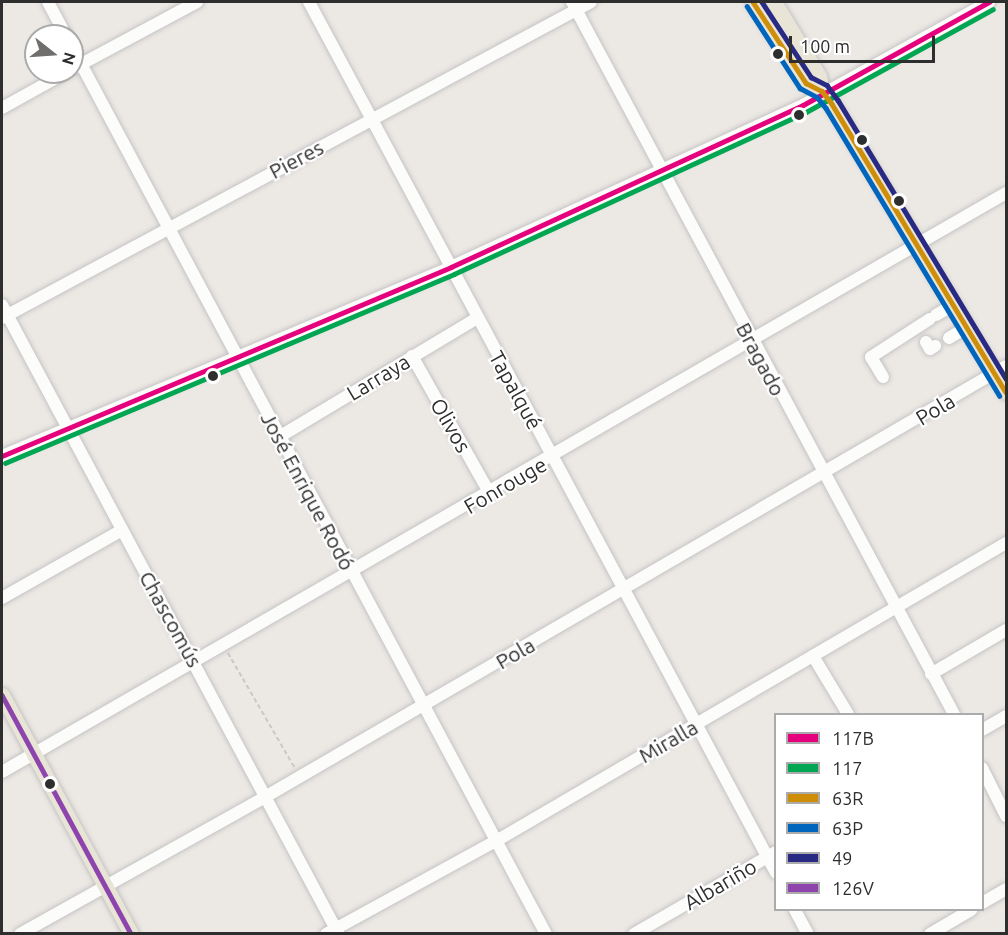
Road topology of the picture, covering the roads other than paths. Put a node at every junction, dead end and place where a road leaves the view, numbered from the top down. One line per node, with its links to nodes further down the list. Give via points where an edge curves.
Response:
1 (48, 2): 9 (street)
2 (197, 2): 10 (street)
3 (309, 2): 15 (street, Tapalqué)
4 (591, 2): 8 (street, Pieres)
5 (753, 2): 13 (main road, via 806,83)
6 (774, 2): 13 (main road, via 819,76)
7 (989, 2): 13 (street)
8 (574, 5): 15 (street, Pieres); 16 (street, Bragado)
9 (60, 24)
10 (84, 63)
11 (84, 79): 18 (street, José Enrique Rodó)
12 (45, 84): 14 (street)
13 (822, 91): 16 (street, via 803,105); 19 (main road)
14 (2, 108)
15 (372, 118): 18 (street, Pieres); 20 (street, Tapalqué)
16 (660, 171): 20 (street); 26 (street, Bragado)
17 (1006, 193): 19 (street, Fonrouge)
18 (168, 228): 22 (street, Pieres); 28 (street, José Enrique Rodó)
19 (917, 245): 21 (main road); 26 (street, Fonrouge)
20 (451, 267): 23 (street, Tapalqué); 28 (street)
21 (953, 305): 24 (main road); 30 (street, via 933,317 924,336 871,357)
22 (3, 313): 32 (street, Chascomús)
23 (477, 318): 27 (street, Larraya); 35 (street, Tapalqué)
24 (967, 327): 25 (street); 29 (main road)
25 (949, 338)
26 (751, 341): 35 (street, Fonrouge); 36 (street, Bragado)
27 (412, 356): 33 (street, Larraya); 37 (street, Olivos)
28 (236, 358): 32 (street); 33 (street, José Enrique Rodó)
29 (1001, 370): 31 (main road); 36 (street, Pola)
30 (882, 377)
31 (1006, 392)
32 (68, 428): 34 (street); 38 (street, Chascomús)
33 (279, 437): 40 (street, José Enrique Rodó)
34 (2, 456)
35 (553, 457): 37 (street, Fonrouge); 41 (street, Tapalqué)
36 (824, 475): 41 (street, Pola); 43 (street, Bragado)
37 (490, 494): 40 (street, Fonrouge)
38 (122, 530): 42 (street); 46 (street, Chascomús)
39 (1006, 543): 43 (street, Miralla)
40 (352, 573): 46 (street, Fonrouge); 49 (street, José Enrique Rodó)
41 (625, 590): 49 (street, Pola); 53 (street, Tapalqué)
42 (2, 598)
43 (894, 608): 45 (street, Miralla); 47 (street, Bragado)
44 (1006, 630): 47 (street)
45 (813, 656): 50 (street); 53 (street, Miralla)
46 (195, 662): 55 (street, Fonrouge); 58 (street, Chascomús)
47 (931, 674): 51 (street, Bragado)
48 (2, 695): 55 (main road)
49 (424, 706): 58 (street, Pola); 60 (street, José Enrique Rodó)
50 (847, 713)
51 (953, 713)
52 (1006, 716): 54 (street)
53 (697, 724): 60 (street, Miralla); 61 (street, Tapalqué)
54 (984, 729)
55 (33, 754): 56 (street, Fonrouge); 62 (main road)
56 (2, 772)
57 (984, 772): 59 (street)
58 (265, 797): 62 (street, Pola); 67 (street, Chascomús)
59 (1006, 816)
60 (496, 841): 67 (street, Miralla); 70 (street, José Enrique Rodó)
61 (771, 854): 71 (street, Albariño)
62 (105, 887): 68 (street, Pola); 69 (main road)
63 (1006, 889): 64 (street)
64 (984, 902)
65 (796, 911): 72 (street)
66 (968, 911): 73 (street)
67 (334, 932)
68 (20, 933)
69 (130, 933)
70 (546, 933)
71 (634, 933)
72 (808, 933)
73 (930, 933)

